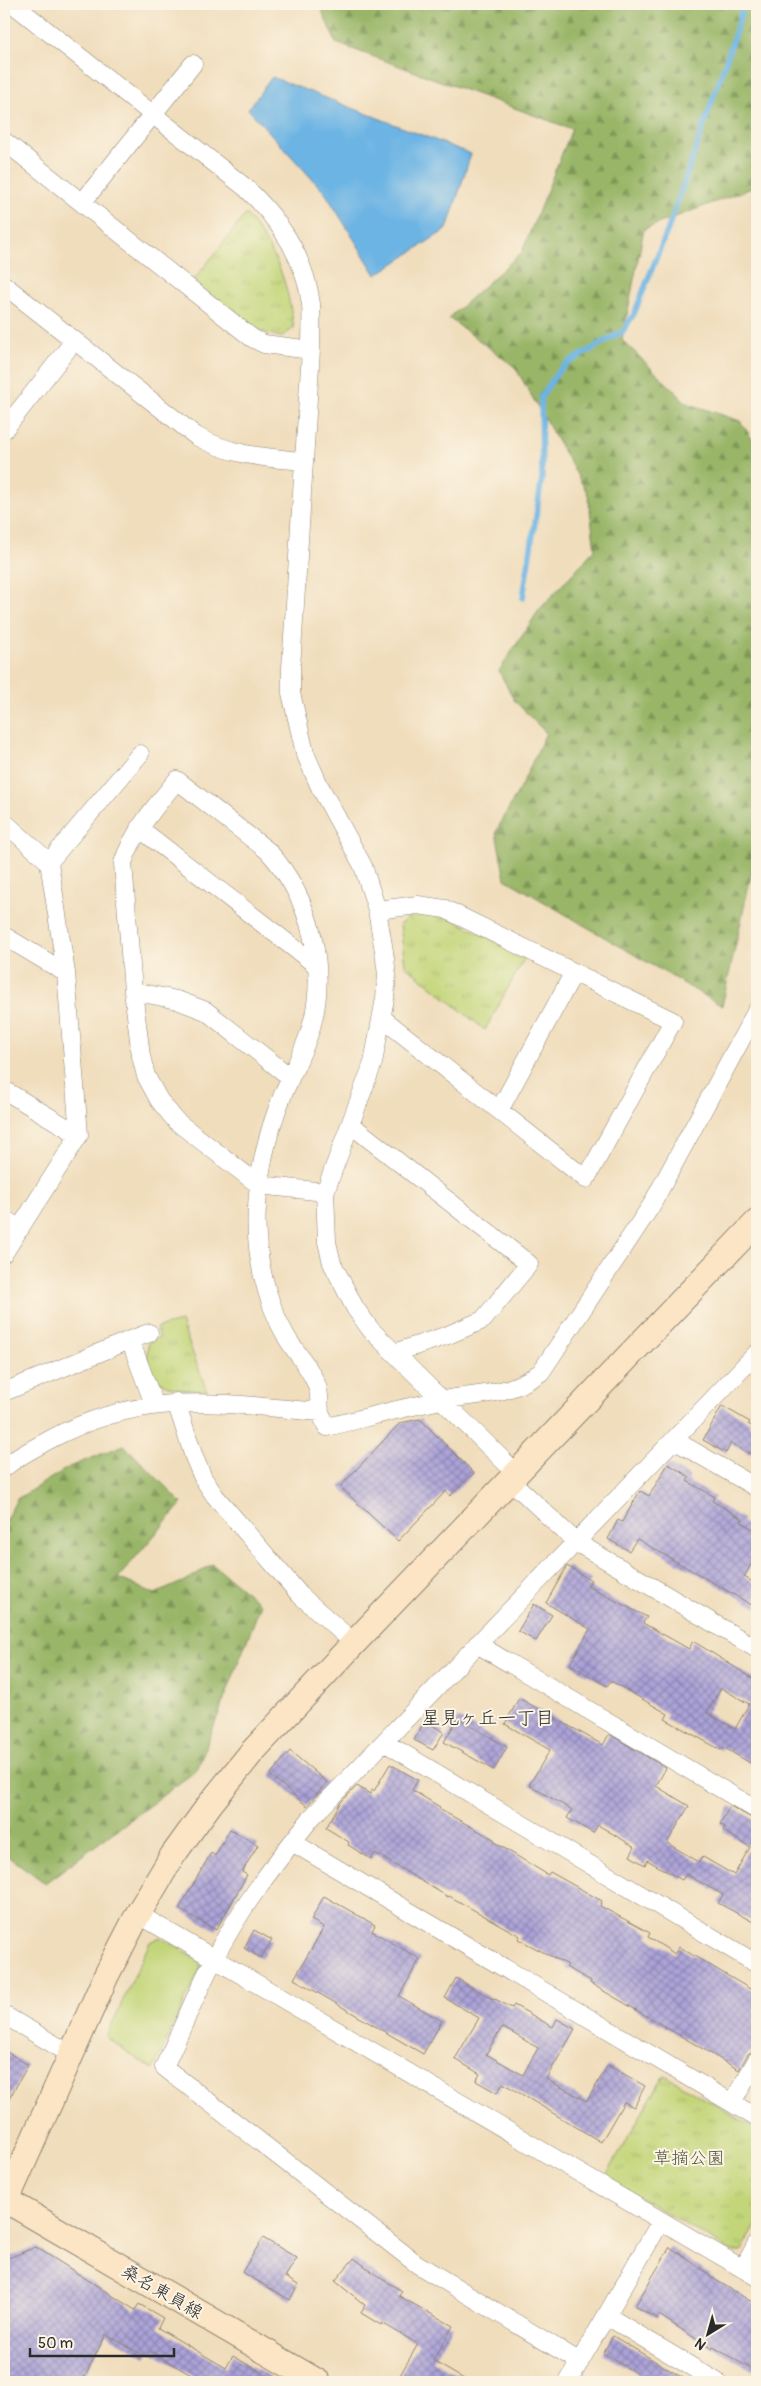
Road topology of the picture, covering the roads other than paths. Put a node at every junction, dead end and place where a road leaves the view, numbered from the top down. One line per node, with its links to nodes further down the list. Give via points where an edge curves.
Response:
1 (13, 4): 3 (street)
2 (193, 64): 3 (street)
3 (153, 116): 5 (street); 8 (street, via 246,188 286,235 308,290)
4 (4, 141): 5 (street)
5 (82, 203): 8 (street, via 252,338 264,344)
6 (4, 285): 7 (street)
7 (74, 341): 9 (street); 10 (street, via 186,429 213,445 249,456)
8 (311, 350): 10 (street)
9 (4, 428)
10 (302, 461): 15 (street, via 291,693 305,753 318,785 363,866)
11 (140, 754): 14 (street)
12 (4, 822): 14 (street)
13 (140, 828): 17 (street); 17 (street, via 177,780 279,864 302,902 313,936); 20 (street, via 123,863)
14 (49, 862): 19 (street)
15 (377, 910): 18 (street, via 418,905 445,909); 22 (street, via 387,975)
16 (4, 936): 19 (street)
17 (316, 965): 23 (street, via 318,984 311,1029)
18 (574, 972): 25 (street); 25 (street, via 674,1021 586,1178)
19 (66, 973): 27 (street)
20 (133, 991): 23 (street, via 191,1004 206,1011); 28 (street, via 141,1056 146,1076 159,1100 176,1121)
21 (757, 1010): 39 (street, via 651,1206 541,1372 510,1390)
22 (382, 1018): 25 (street); 26 (street, via 373,1063)
23 (290, 1077): 28 (street, via 266,1145)
24 (4, 1090): 27 (street)
25 (500, 1109)
26 (350, 1124): 29 (street); 36 (street, via 528,1264 483,1320 469,1328)
27 (79, 1135): 32 (street)
28 (259, 1185): 29 (street); 42 (street, via 258,1236 265,1286 287,1337 317,1386)
29 (325, 1192): 36 (street, via 327,1242 332,1263 355,1308)
30 (4, 1220): 32 (street)
31 (757, 1222): 45 (street)
32 (20, 1229): 33 (street)
33 (4, 1253)
34 (149, 1332): 35 (street)
35 (130, 1340): 38 (street); 41 (street)
36 (394, 1353): 39 (street)
37 (757, 1353): 43 (street)
38 (4, 1392)
39 (443, 1400): 42 (street, via 327,1427); 45 (street)
40 (176, 1402): 41 (street); 42 (street); 48 (street, via 197,1464 215,1496 300,1596)
41 (154, 1404): 44 (street, via 104,1416 64,1431 18,1456)
42 (320, 1412)
43 (674, 1440): 46 (street); 47 (street)
44 (4, 1468)
45 (513, 1477): 47 (street); 48 (street)
46 (757, 1488)
47 (576, 1542): 49 (street); 50 (street)
48 (354, 1643): 54 (street, via 252,1752 210,1804 173,1855)
49 (477, 1644): 51 (street); 52 (street)
50 (757, 1649)
51 (384, 1742): 53 (street); 56 (street)
52 (757, 1810)
53 (292, 1842): 55 (street, via 256,1889); 60 (street)
54 (138, 1914): 55 (street); 58 (street, via 106,1976)
55 (214, 1958): 63 (street); 67 (street, via 164,2067 417,2264)
56 (757, 1964)
57 (4, 2015): 58 (street)
58 (72, 2055): 62 (street)
59 (757, 2060): 60 (street)
60 (732, 2103): 61 (street)
61 (757, 2118)
62 (4, 2201): 68 (street, 桑名東員線)
63 (661, 2221): 65 (street); 66 (street)
64 (757, 2243): 65 (street)
65 (750, 2273)
66 (607, 2316): 67 (street); 70 (street)
67 (580, 2362): 69 (street)
68 (318, 2382)
69 (568, 2382)
70 (717, 2382)

